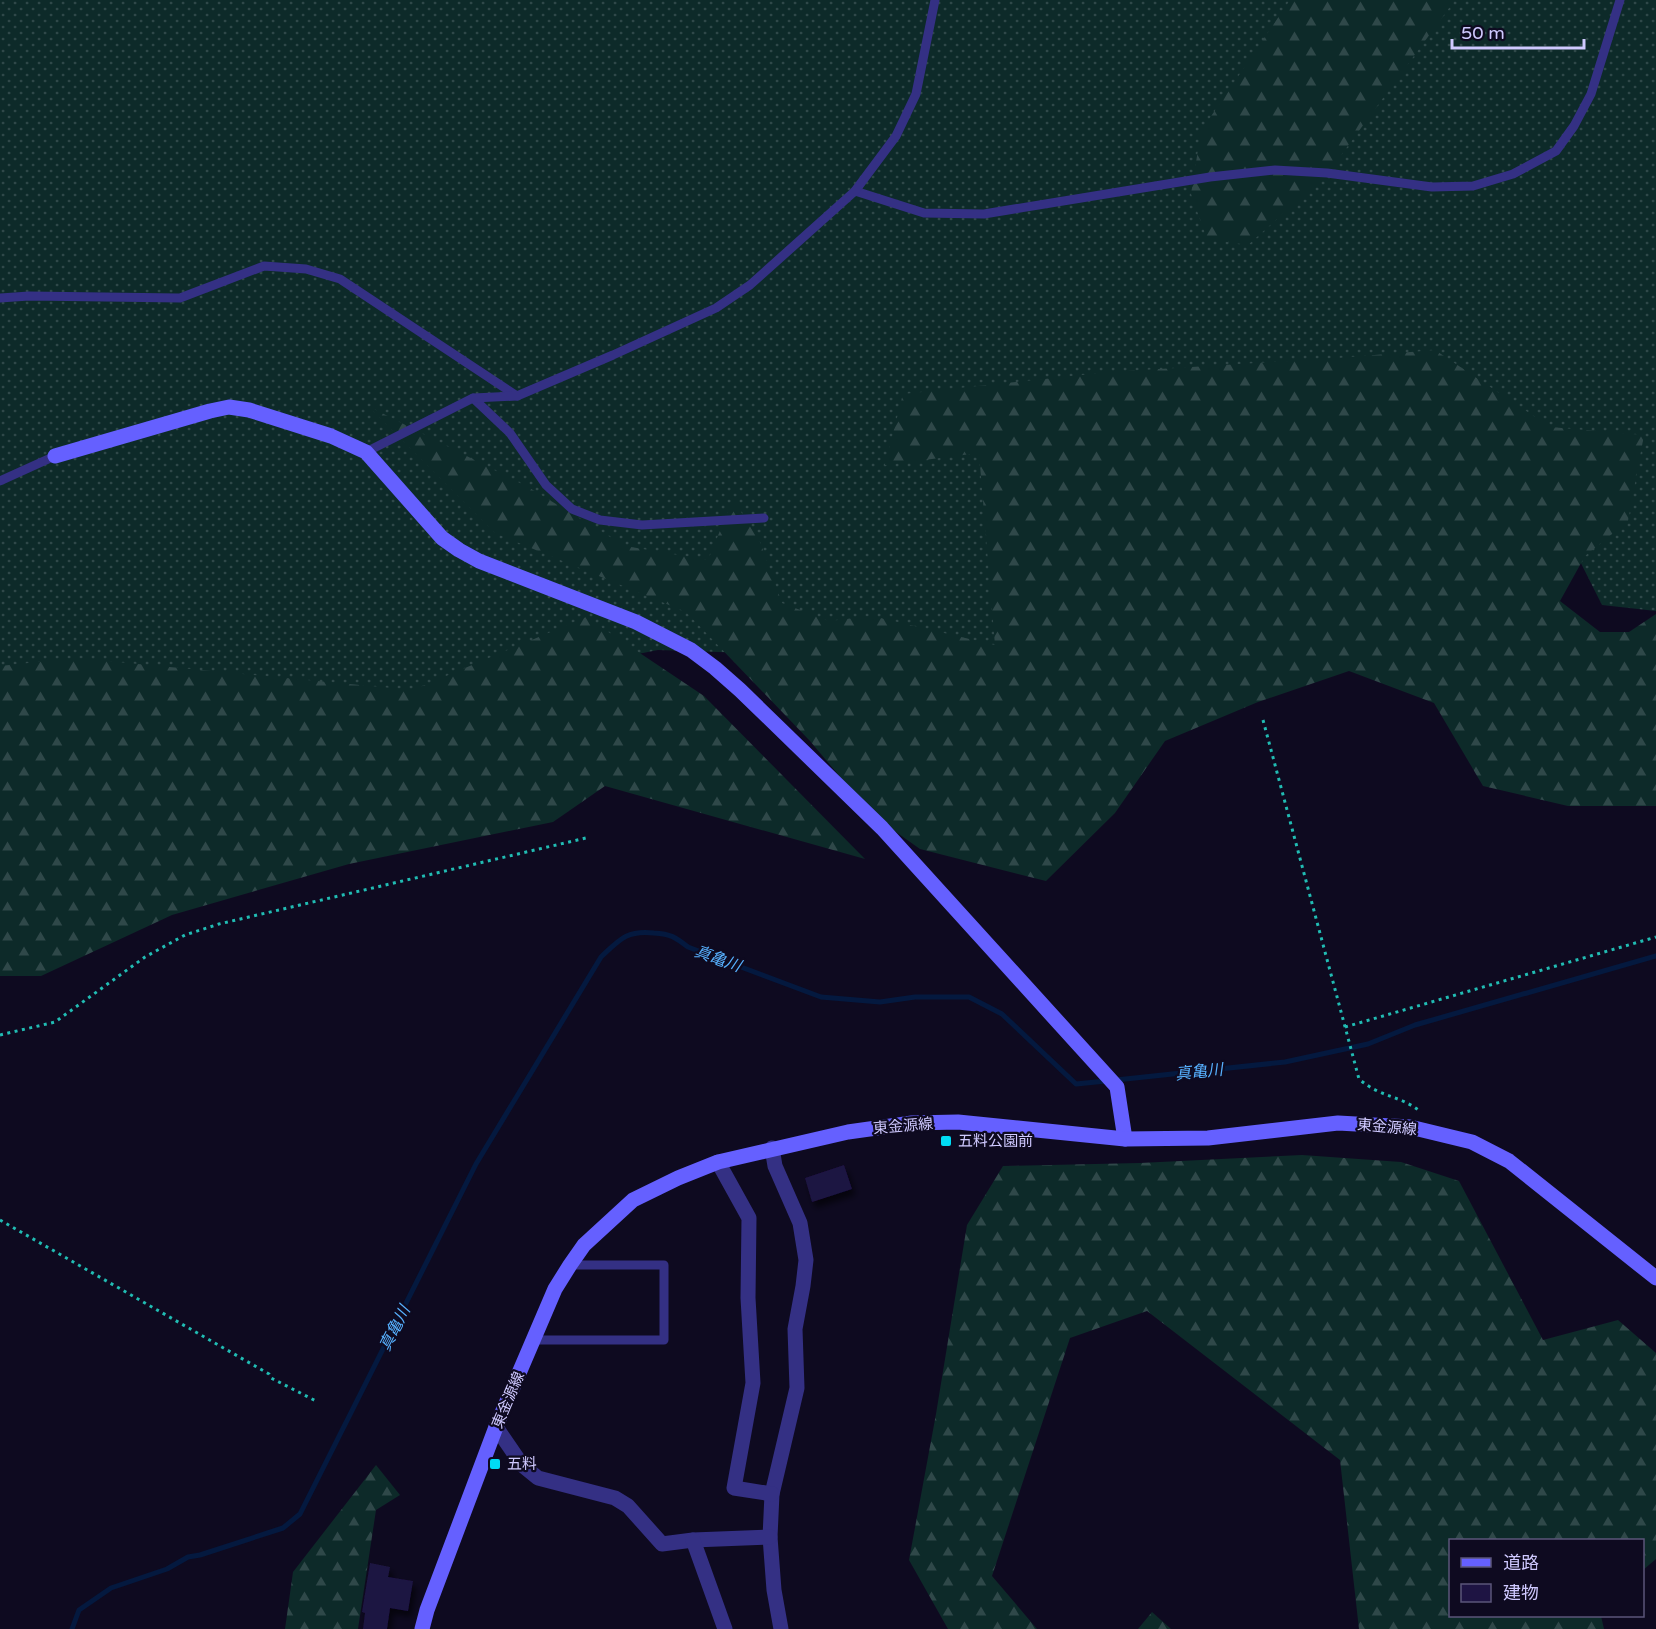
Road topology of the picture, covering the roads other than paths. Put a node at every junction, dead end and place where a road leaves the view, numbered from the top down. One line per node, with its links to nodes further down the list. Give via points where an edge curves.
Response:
1 (935, 0): 3 (lane, via 916,94 896,136)
2 (1620, 0): 3 (lane, via 1591,94 1556,151 1513,174 1473,186 1432,187 1275,170 984,214 924,213)
3 (855, 191): 5 (lane, via 750,285 716,308)
4 (0, 298): 5 (lane, via 180,298 264,266 306,269 340,279)
5 (517, 396): 6 (lane)
6 (472, 398): 7 (lane); 10 (lane, via 510,433 546,485 572,509 600,520 642,525)
7 (366, 452): 8 (main road, via 331,436 229,407); 11 (main road, via 442,538 459,550 664,634 741,690 882,828 1117,1087)
8 (55, 456): 9 (lane)
9 (0, 482)
10 (764, 518)
11 (1125, 1139): 12 (main road, 東金源線, via 958,1122 848,1132); 15 (main road, 東金源線, via 1208,1138 1338,1123 1434,1132 1472,1142 1509,1161)
12 (772, 1148): 13 (main road, 東金源線); 18 (street, via 775,1166 800,1223 806,1260 795,1329 797,1388)
13 (718, 1162): 14 (main road, 東金源線, via 633,1200 584,1245); 18 (street, via 749,1218 753,1383 734,1488)
14 (570, 1265): 16 (main road, 東金源線, via 555,1289); 16 (lane, via 664,1265 664,1340)
15 (1656, 1278)
16 (534, 1340): 17 (main road, 東金源線)
17 (496, 1428): 20 (street, via 522,1465 538,1478 615,1498 628,1506 662,1544); 21 (main road, 東金源線)
18 (772, 1494): 19 (street)
19 (770, 1537): 20 (street); 23 (street)
20 (693, 1540): 22 (street)
21 (422, 1629)
22 (725, 1629)
23 (781, 1629)

